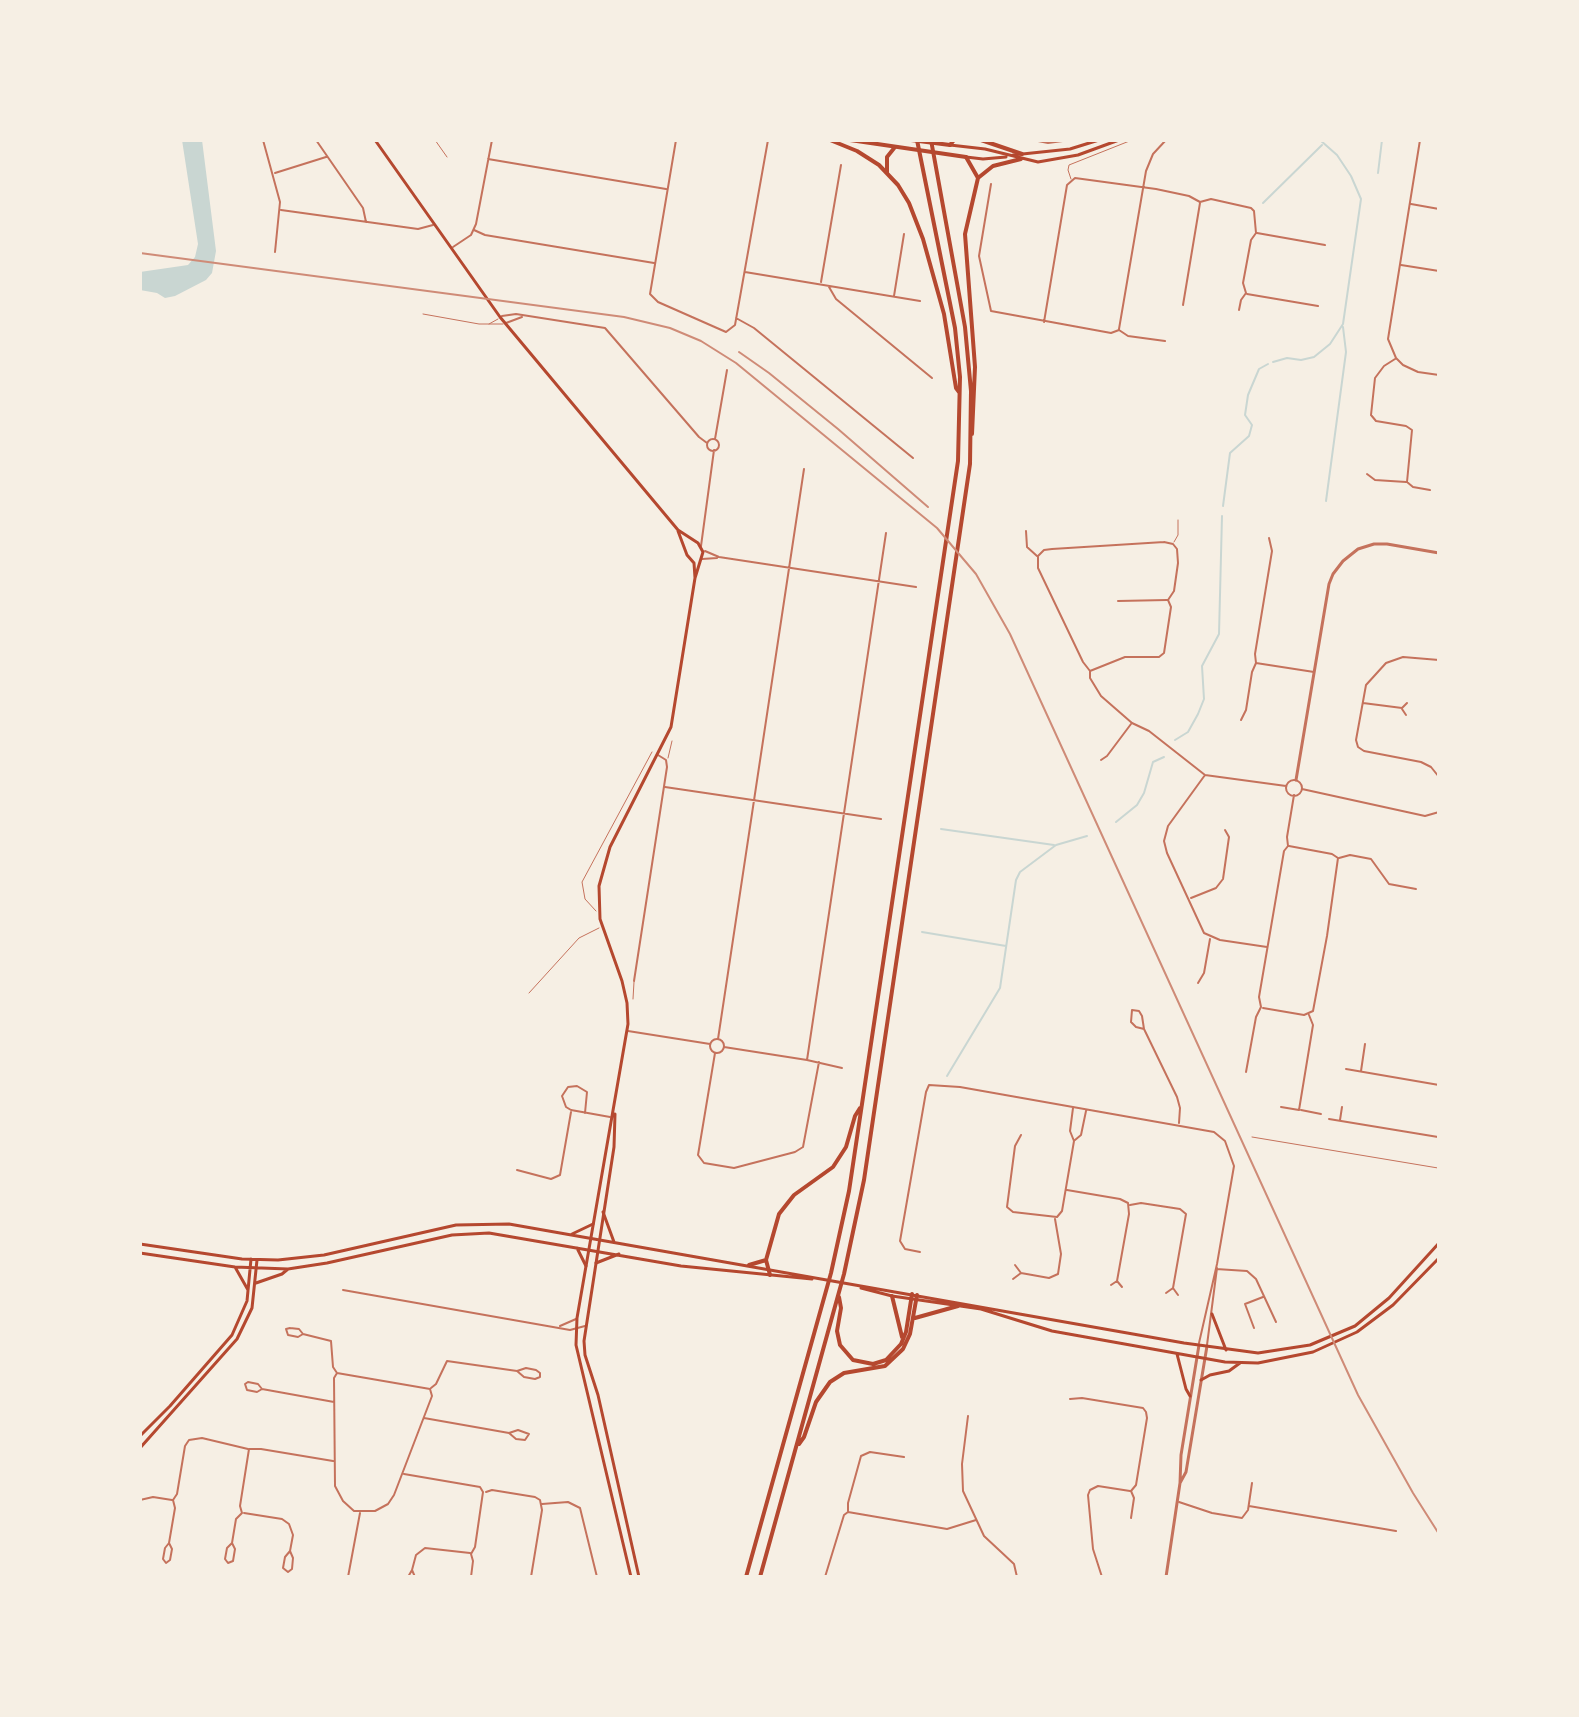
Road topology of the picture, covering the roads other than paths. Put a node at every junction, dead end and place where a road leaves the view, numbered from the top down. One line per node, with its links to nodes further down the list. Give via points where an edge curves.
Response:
1 (263, 140): 31 (street)
2 (316, 140): 23 (street)
3 (375, 140): 42 (main road)
4 (435, 140): 25 (lane)
5 (492, 140): 28 (street)
6 (676, 140): 36 (street)
7 (768, 140): 52 (street)
8 (830, 140): 30 (highway, via 870,158)
9 (850, 140): 22 (highway)
10 (914, 140): 21 (highway); 74 (highway, via 955,328)
11 (931, 140): 75 (highway, via 965,327)
12 (981, 140): 27 (highway)
13 (1033, 140): 20 (street)
14 (1070, 140): 20 (street)
15 (1099, 140): 27 (main road)
16 (1119, 140): 27 (main road, via 1053,161)
17 (1132, 140): 33 (lane, via 1069,165)
18 (1165, 140): 35 (street, via 1150,160)
19 (1420, 140): 38 (street)
20 (1048, 141)
21 (952, 142): 24 (main road)
22 (895, 147): 26 (highway); 30 (highway, via 886,161)
23 (327, 156): 31 (street); 41 (street, via 363,208)
24 (1009, 156): 26 (main road); 27 (main road)
25 (447, 157)
26 (966, 157): 32 (highway)
27 (1021, 157): 32 (highway, via 993,166)
28 (488, 159): 36 (street); 43 (street)
29 (841, 165): 53 (street)
30 (887, 173): 74 (highway, via 909,203 923,239)
31 (273, 174): 40 (street)
32 (978, 178): 75 (highway, via 965,234 976,377)
33 (1071, 179): 35 (street); 65 (street)
34 (991, 184): 65 (street, via 979,256 991,311)
35 (1143, 188): 37 (street); 68 (street)
36 (667, 189): 49 (street)
37 (1200, 202): 44 (street, via 1211,199 1251,208); 58 (street)
38 (1410, 204): 39 (street); 50 (street)
39 (1439, 209)
40 (281, 210): 41 (street); 48 (street)
41 (366, 222): 42 (street, via 420,229)
42 (434, 224): 47 (main road)
43 (474, 230): 47 (street); 49 (street)
44 (1256, 233): 46 (street); 55 (street, via 1245,269)
45 (904, 234): 56 (street)
46 (1325, 245)
47 (451, 248): 63 (main road)
48 (275, 252)
49 (654, 263): 64 (street, via 649,291 654,299 718,330 731,330)
50 (1400, 265): 51 (street); 70 (street, via 1388,329)
51 (1439, 271)
52 (745, 272): 53 (street); 64 (street)
53 (821, 284): 54 (street)
54 (828, 285): 56 (street); 73 (street, via 836,299)
55 (1246, 293): 59 (street); 60 (street)
56 (894, 296): 57 (street)
57 (920, 301)
58 (1183, 305)
59 (1318, 306)
60 (1239, 310)
61 (423, 314): 67 (lane)
62 (523, 316): 63 (street); 66 (street); 77 (street, via 609,331)
63 (500, 317): 66 (main road); 67 (lane)
64 (736, 318): 79 (street)
65 (1044, 322): 68 (street)
66 (505, 324): 67 (lane); 85 (main road)
67 (487, 325)
68 (1119, 330): 69 (street)
69 (1165, 341)
70 (1396, 358): 72 (street, via 1418,372); 82 (street, via 1375,378 1371,410 1376,421 1412,430)
71 (727, 370): 76 (street)
72 (1439, 375)
73 (932, 378)
74 (959, 392): 162 (highway, via 958,461)
75 (972, 436): 225 (highway, via 864,1180)
76 (715, 439): 77 (street); 78 (street, via 719,445)
77 (707, 443): 78 (street)
78 (714, 450): 86 (street)
79 (913, 458)
80 (804, 469): 99 (street)
81 (1367, 474): 82 (street, via 1375,480)
82 (1407, 482): 83 (street)
83 (1430, 490)
84 (1178, 520): 91 (lane)
85 (678, 530): 90 (main road); 92 (main road)
86 (703, 530): 90 (street); 93 (street)
87 (1026, 531): 95 (street, via 1027,547)
88 (886, 533): 101 (street)
89 (1269, 538): 106 (street, via 1272,551)
90 (692, 540): 92 (main road); 93 (main road)
91 (1173, 544): 95 (street, via 1052,549); 103 (street, via 1178,563)
92 (685, 546): 98 (main road)
93 (702, 549): 96 (street); 97 (main road)
94 (1439, 553): 108 (street, via 1384,544 1358,549 1343,561 1329,584)
95 (1038, 556): 107 (street, via 1038,568)
96 (719, 557): 97 (street); 99 (street)
97 (701, 560): 98 (main road); 100 (main road)
98 (694, 563): 100 (main road)
99 (789, 568): 101 (street); 127 (street)
100 (695, 578): 117 (main road, via 673,722)
101 (878, 582): 102 (street); 129 (street)
102 (916, 587)
103 (1168, 600): 104 (street); 107 (street, via 1164,653 1125,657)
104 (1118, 601)
105 (1439, 660): 109 (street, via 1392,659 1368,681)
106 (1256, 663): 108 (street); 113 (street)
107 (1090, 671): 114 (street, via 1101,696)
108 (1314, 672): 122 (street)
109 (1362, 703): 111 (street); 121 (street, via 1356,740 1360,750 1421,762)
110 (1407, 703): 111 (street)
111 (1402, 708): 112 (street)
112 (1406, 715)
113 (1241, 720)
114 (1132, 723): 119 (street); 120 (street)
115 (672, 741): 118 (lane)
116 (652, 752): 131 (lane)
117 (658, 755): 118 (street); 132 (main road)
118 (666, 760): 124 (street)
119 (1101, 760)
120 (1205, 775): 123 (street); 137 (street, via 1165,833 1167,853)
121 (1439, 777)
122 (1296, 780): 123 (street); 125 (street)
123 (1286, 786): 126 (street)
124 (665, 787): 127 (street); 142 (street)
125 (1302, 789): 126 (street); 128 (street, via 1425,816)
126 (1294, 795): 134 (street)
127 (754, 800): 129 (street); 150 (street)
128 (1439, 812)
129 (843, 814): 130 (street); 155 (street)
130 (881, 819)
131 (614, 823): 132 (lane); 138 (lane, via 581,884 588,904)
132 (621, 826): 138 (main road, via 601,873)
133 (1225, 830): 137 (street, via 1229,837 1223,879 1216,888)
134 (1288, 846): 135 (street); 141 (street)
135 (1338, 858): 136 (street, via 1371,859 1389,884); 147 (street, via 1316,1006)
136 (1416, 889)
137 (1190, 899): 140 (street, via 1199,928)
138 (599, 912): 139 (main road)
139 (602, 928): 144 (lane, via 579,938); 149 (main road, via 624,988)
140 (1210, 937): 141 (street); 143 (street)
141 (1268, 947): 146 (street)
142 (634, 981): 145 (lane)
143 (1198, 983)
144 (529, 993)
145 (633, 999)
146 (1261, 1007): 147 (street); 159 (street)
147 (1309, 1014): 169 (street, via 1313,1025)
148 (1144, 1029): 148 (street, via 1131,1022 1132,1010 1139,1011); 175 (street, via 1177,1097)
149 (627, 1031): 151 (street); 167 (main road)
150 (718, 1039): 151 (street); 153 (street)
151 (710, 1044): 154 (street)
152 (1365, 1044): 160 (street)
153 (724, 1047): 154 (street); 155 (street)
154 (715, 1053): 156 (street, via 698,1155 704,1163 734,1168 803,1147)
155 (807, 1060): 156 (street)
156 (819, 1062): 157 (street)
157 (842, 1068)
158 (1346, 1069): 160 (street)
159 (1246, 1072)
160 (1360, 1072): 161 (street)
161 (1439, 1085)
162 (862, 1106): 203 (highway, via 833,1167 794,1195 779,1214); 294 (highway, via 831,1273)
163 (1281, 1107): 169 (street)
164 (1342, 1107): 174 (street)
165 (1073, 1108): 168 (street); 179 (street); 197 (street, via 929,1085 900,1241 905,1249)
166 (571, 1110): 170 (street); 170 (street, via 562,1096 568,1087 577,1086 587,1092); 182 (street, via 560,1175 551,1179)
167 (615, 1110): 172 (main road); 185 (main road)
168 (1086, 1110): 175 (street); 179 (street, via 1081,1135)
169 (1299, 1110): 171 (street)
170 (585, 1113): 172 (street)
171 (1321, 1114)
172 (613, 1117): 187 (main road)
173 (1329, 1119): 174 (street)
174 (1340, 1121): 178 (street)
175 (1178, 1125): 212 (street, via 1221,1136 1232,1157)
176 (1021, 1135): 186 (street, via 1007,1207)
177 (1252, 1137): 181 (lane)
178 (1439, 1137)
179 (1074, 1141): 183 (street)
180 (1439, 1154): 181 (street)
181 (1439, 1168)
182 (517, 1170)
183 (1066, 1190): 184 (street); 186 (street)
184 (1129, 1205): 216 (street); 221 (street, via 1180,1209 1186,1214)
185 (603, 1212): 190 (main road); 191 (main road)
186 (1055, 1218): 214 (street, via 1061,1254 1058,1274 1049,1278)
187 (593, 1224): 188 (main road); 189 (main road)
188 (572, 1234): 189 (main road); 202 (main road, via 509,1224 465,1224 324,1255)
189 (591, 1238): 190 (main road); 195 (main road)
190 (600, 1239): 191 (main road); 196 (main road)
191 (614, 1242): 205 (main road)
192 (1439, 1243): 243 (main road, via 1371,1314 1346,1330 1310,1345 1270,1352)
193 (140, 1244): 201 (main road)
194 (576, 1246): 195 (main road); 207 (main road); 211 (main road, via 466,1233)
195 (589, 1249): 196 (main road); 207 (main road)
196 (598, 1250): 199 (main road); 204 (main road)
197 (920, 1252)
198 (140, 1253): 208 (main road)
199 (619, 1254): 204 (main road); 213 (main road, via 681,1266)
200 (1439, 1258): 247 (main road, via 1374,1321 1346,1339 1273,1362)
201 (251, 1259): 202 (main road); 209 (main road)
202 (257, 1260): 210 (main road)
203 (766, 1260): 205 (highway); 213 (highway)
204 (596, 1263): 235 (main road)
205 (749, 1265): 213 (main road)
206 (1015, 1265): 214 (street)
207 (586, 1266): 232 (main road)
208 (235, 1267): 209 (main road); 222 (main road)
209 (250, 1268): 210 (main road); 222 (main road)
210 (257, 1269): 211 (main road); 217 (main road)
211 (288, 1269): 217 (main road)
212 (1216, 1269): 228 (street, via 1247,1271); 231 (street); 241 (street)
213 (768, 1272): 219 (main road)
214 (1021, 1273): 215 (street)
215 (1013, 1279)
216 (1117, 1281): 218 (street); 220 (street)
217 (256, 1283): 260 (main road, via 250,1316 237,1339)
218 (1111, 1285)
219 (854, 1286): 227 (main road); 229 (main road)
220 (1122, 1287)
221 (1173, 1288): 224 (street); 226 (street)
222 (248, 1290): 259 (main road, via 232,1335)
223 (343, 1290): 236 (street)
224 (1166, 1293)
225 (838, 1295): 240 (highway, via 838,1340 853,1360 879,1363); 261 (highway)
226 (1178, 1295)
227 (892, 1296): 229 (main road); 240 (highway)
228 (1264, 1296): 234 (street); 237 (street, via 1245,1304)
229 (914, 1297): 230 (main road); 233 (highway); 240 (highway); 241 (main road)
230 (958, 1306): 233 (highway); 244 (main road)
231 (1212, 1314): 242 (street); 243 (main road)
232 (577, 1318): 236 (street); 238 (main road)
233 (913, 1319): 261 (highway, via 907,1342 892,1361 844,1373 824,1388)
234 (1276, 1322)
235 (585, 1326): 238 (street); 293 (main road, via 586,1360)
236 (559, 1327): 238 (street)
237 (1254, 1328)
238 (576, 1330): 292 (main road)
239 (303, 1334): 249 (street, via 331,1341)
240 (903, 1339)
241 (1199, 1345): 242 (main road); 245 (street)
242 (1207, 1346): 243 (main road); 246 (street)
243 (1226, 1350)
244 (1177, 1354): 245 (main road); 253 (main road)
245 (1197, 1357): 246 (main road); 253 (street)
246 (1205, 1358): 247 (main road); 250 (street)
247 (1240, 1363): 250 (main road)
248 (517, 1371): 248 (street, via 536,1370 540,1377 524,1377); 252 (street, via 447,1361)
249 (337, 1373): 252 (street); 255 (street)
250 (1201, 1380): 266 (street)
251 (262, 1389): 255 (street)
252 (430, 1389): 257 (street)
253 (1190, 1396): 266 (street)
254 (1070, 1399): 268 (street, via 1146,1412)
255 (334, 1402): 264 (street)
256 (968, 1416): 279 (street, via 963,1491)
257 (424, 1418): 258 (street); 265 (street)
258 (509, 1433)
259 (140, 1436)
260 (140, 1448)
261 (796, 1448): 295 (highway)
262 (249, 1449): 264 (street); 271 (street, via 189,1440); 277 (street)
263 (904, 1457): 276 (street, via 870,1452 861,1456)
264 (335, 1461): 275 (street, via 338,1495)
265 (403, 1473): 269 (street, via 480,1487); 275 (street, via 388,1504)
266 (1180, 1483): 272 (street)
267 (1252, 1483): 274 (street)
268 (1131, 1491): 278 (street); 298 (street, via 1098,1486 1088,1495 1093,1549)
269 (483, 1492): 273 (street, via 535,1497); 284 (street)
270 (140, 1500): 271 (street)
271 (173, 1500): 281 (street)
272 (1177, 1502): 274 (street, via 1240,1518); 299 (street)
273 (542, 1504): 290 (street); 291 (street, via 568,1502 580,1508)
274 (1249, 1506): 280 (street)
275 (360, 1512): 286 (street)
276 (848, 1512): 279 (street, via 947,1529); 296 (street)
277 (242, 1513): 282 (street); 283 (street, via 289,1524)
278 (1131, 1518)
279 (976, 1520): 297 (street, via 989,1543 1014,1564)
280 (1396, 1531)
281 (169, 1543)
282 (232, 1543)
283 (290, 1551)
284 (471, 1554): 285 (street, via 425,1548 416,1555); 289 (street)
285 (412, 1570): 287 (street); 288 (street)
286 (348, 1577)
287 (408, 1577)
288 (415, 1577)
289 (471, 1577)
290 (531, 1577)
291 (597, 1577)
292 (631, 1577)
293 (639, 1577)
294 (746, 1577)
295 (760, 1577)
296 (825, 1577)
297 (1017, 1577)
298 (1102, 1577)
299 (1166, 1577)

